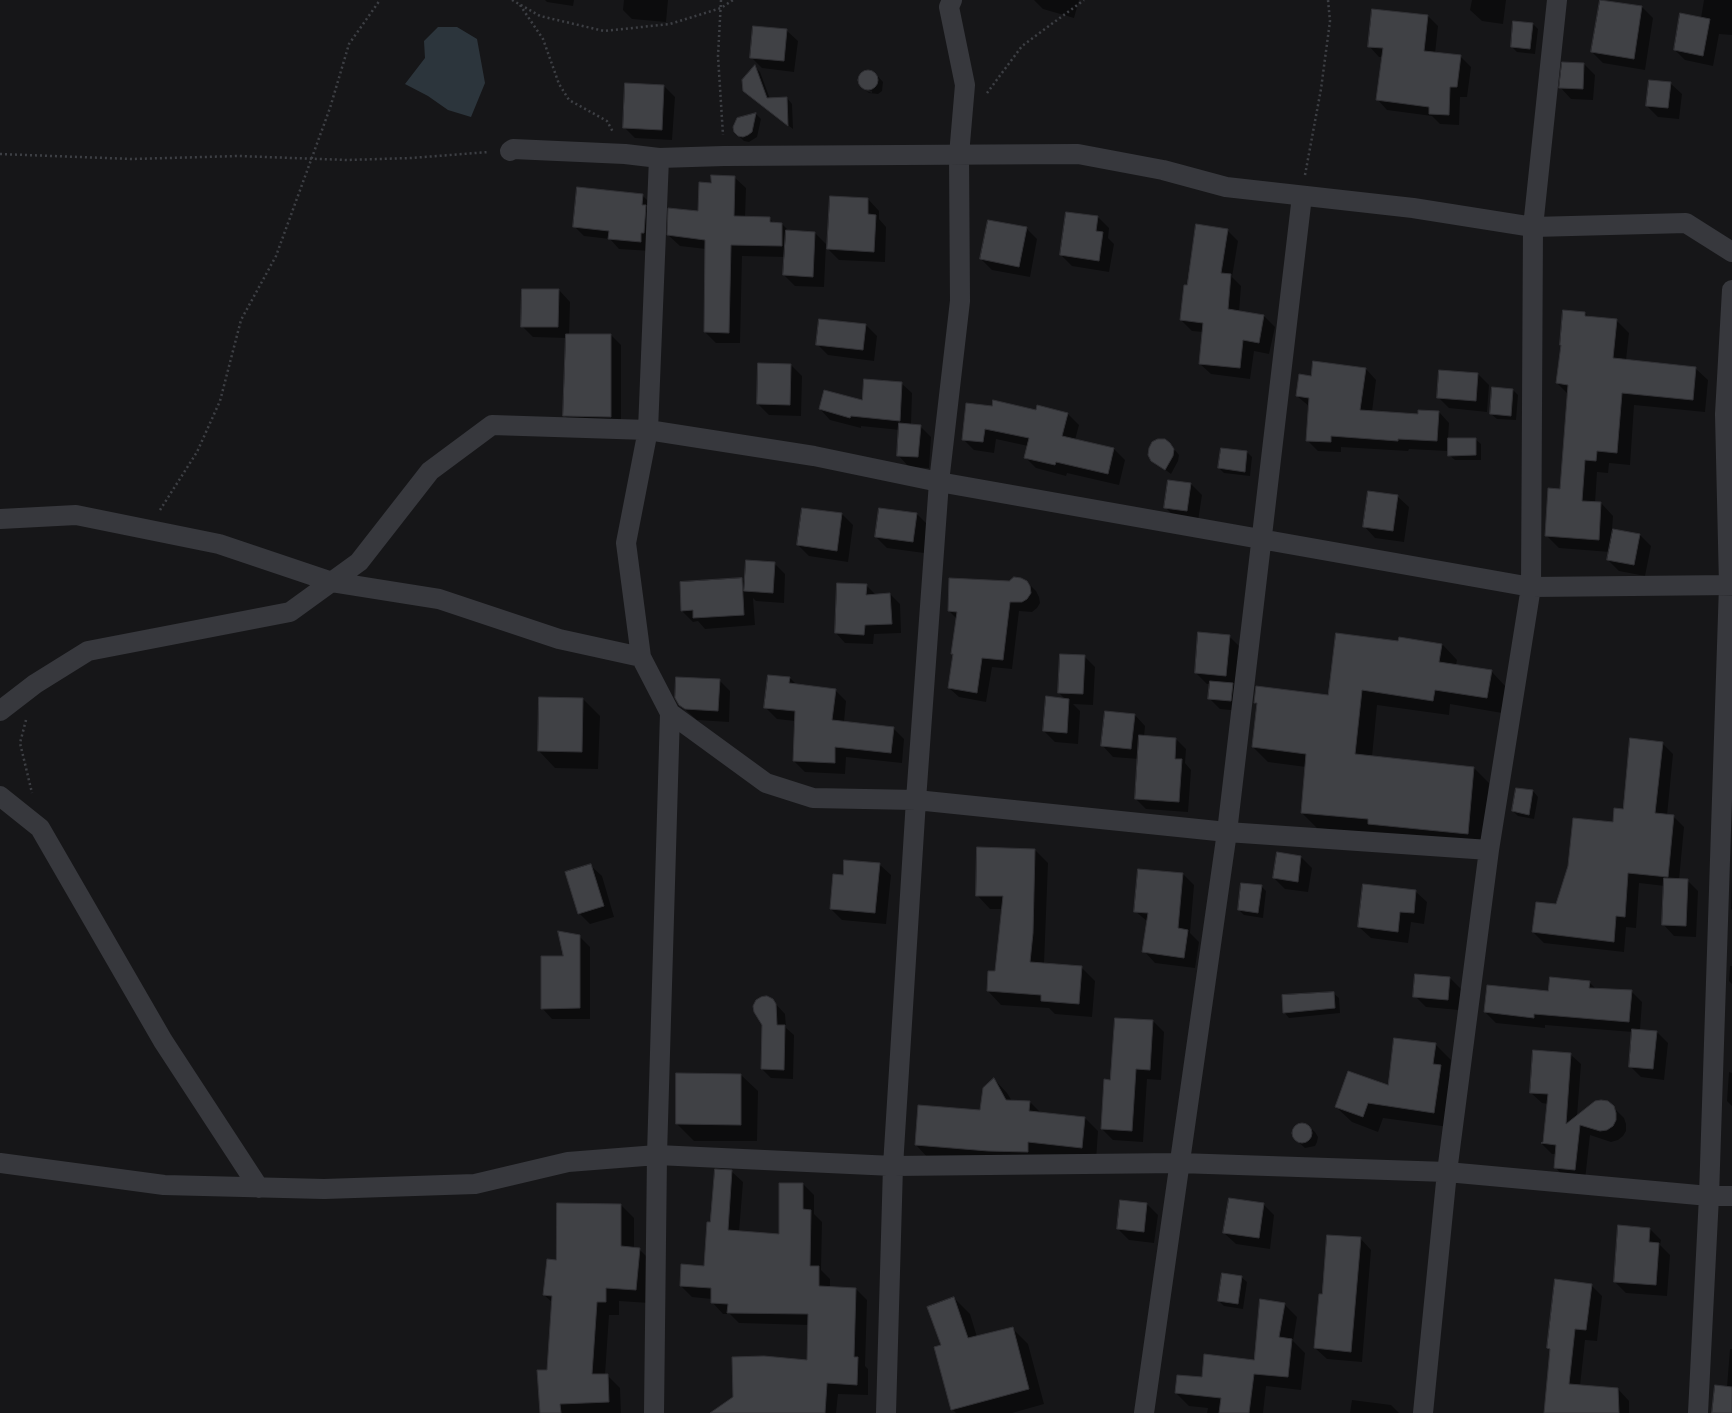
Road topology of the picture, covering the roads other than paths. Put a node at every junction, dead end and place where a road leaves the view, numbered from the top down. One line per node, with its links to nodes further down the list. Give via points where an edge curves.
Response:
1 (952, 0): 4 (street, via 949,8 965,85)
2 (1557, 0): 7 (street)
3 (510, 151): 5 (street, via 513,149 625,154)
4 (959, 155): 5 (street); 6 (street, via 1078,154 1163,170 1226,187); 11 (street, via 960,301)
5 (659, 158): 10 (street)
6 (1302, 196): 7 (street, via 1413,208); 13 (street)
7 (1533, 227): 8 (street, via 1686,223); 16 (street)
8 (1732, 252)
9 (1732, 290): 15 (street, via 1725,414)
10 (648, 430): 11 (street, via 814,456); 14 (street, via 492,425 430,471 359,562); 17 (street, via 626,543)
11 (939, 482): 13 (street); 21 (street)
12 (0, 519): 14 (street, via 76,515 219,544)
13 (1261, 539): 16 (street); 22 (street)
14 (332, 582): 17 (street, via 439,599 559,639); 18 (street, via 290,612 88,651 35,684)
15 (1730, 585): 16 (street); 30 (street)
16 (1531, 587): 23 (street)
17 (641, 657): 19 (street)
18 (0, 710)
19 (670, 713): 21 (street, via 766,783 813,798); 24 (street)
20 (0, 796): 29 (street, via 40,828 163,1041)
21 (916, 800): 22 (street); 27 (street)
22 (1227, 832): 23 (street); 26 (street)
23 (1489, 850): 28 (street)
24 (657, 1155): 27 (street); 29 (street, via 568,1162 476,1184 324,1189); 32 (street)
25 (0, 1163): 29 (street, via 164,1186)
26 (1179, 1163): 27 (street); 28 (street); 34 (street)
27 (893, 1166): 33 (street)
28 (1446, 1172): 30 (street); 35 (street)
29 (259, 1188)
30 (1709, 1196): 31 (street); 36 (street)
31 (1732, 1196)
32 (654, 1413)
33 (886, 1413)
34 (1144, 1413)
35 (1423, 1413)
36 (1698, 1413)

